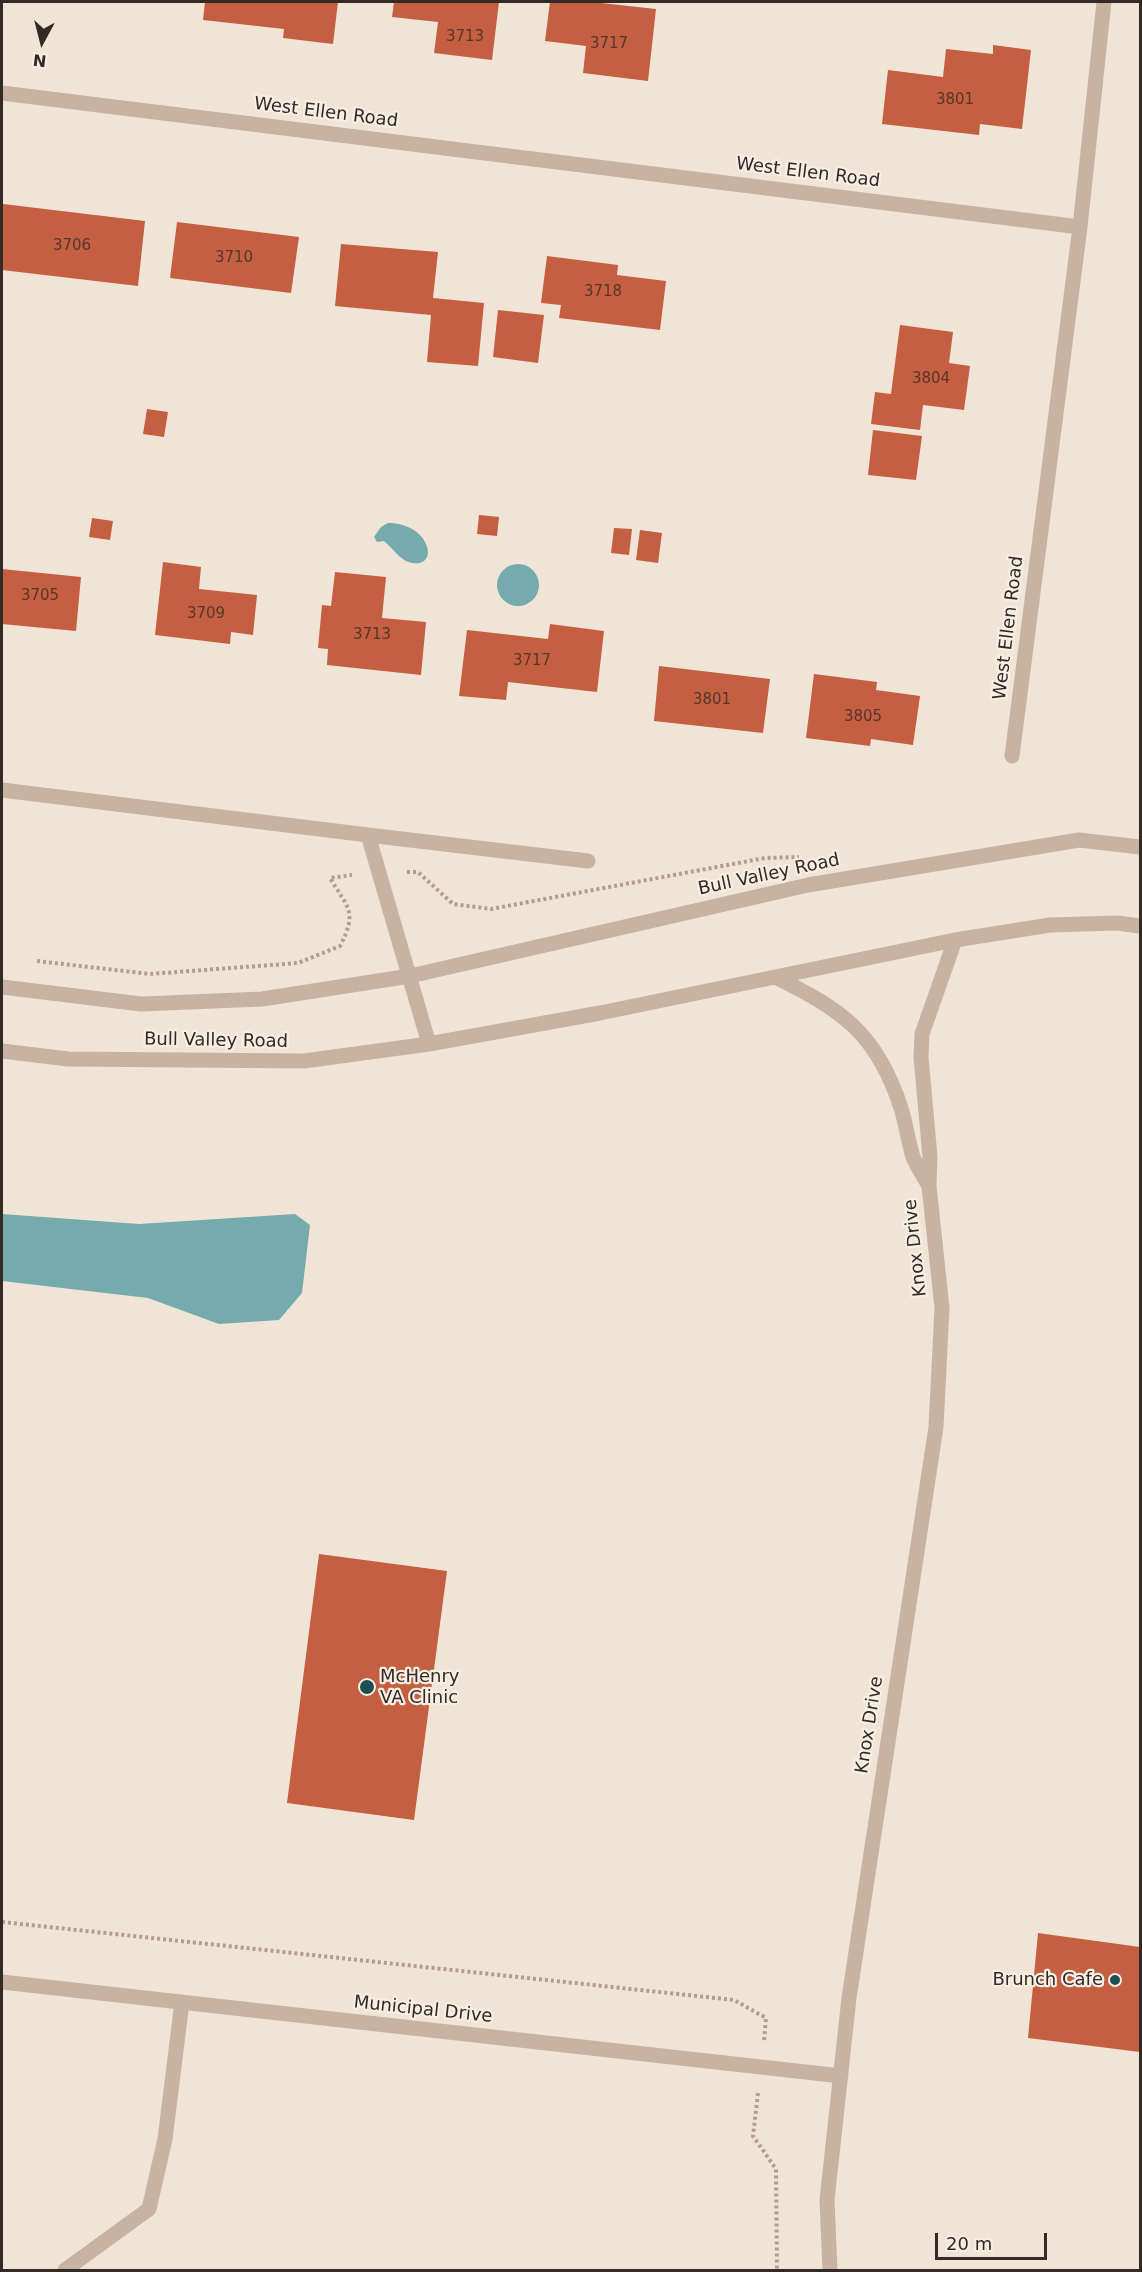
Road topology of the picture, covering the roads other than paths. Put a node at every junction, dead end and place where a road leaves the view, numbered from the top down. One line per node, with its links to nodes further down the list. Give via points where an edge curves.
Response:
1 (1104, 2): 3 (street)
2 (2, 93): 3 (street, West Ellen Road)
3 (1080, 226): 4 (street, West Ellen Road)
4 (1012, 756)
5 (2, 790): 6 (street)
6 (368, 835): 8 (street); 11 (street)
7 (1140, 847): 11 (street, Bull Valley Road, via 1079,840 808,885)
8 (588, 861)
9 (1140, 926): 10 (street, Bull Valley Road, via 1050,925)
10 (955, 940): 12 (street, Bull Valley Road); 16 (street, Knox Drive, via 922,1034 930,1157)
11 (410, 976): 13 (street, Bull Valley Road, via 262,999 141,1004); 14 (street)
12 (775, 977): 14 (street, Bull Valley Road); 16 (street, Knox Drive, via 834,1009 854,1024 876,1052 900,1105 914,1158)
13 (2, 987)
14 (429, 1044): 15 (street, Bull Valley Road, via 304,1061 68,1059)
15 (2, 1051)
16 (928, 1186): 19 (street, Knox Drive, via 942,1308 936,1427 850,1990)
17 (2, 1982): 18 (street, Municipal Drive)
18 (182, 2002): 19 (street, Municipal Drive); 20 (street, via 165,2139 149,2209)
19 (841, 2076): 21 (street, Knox Drive, via 827,2200)
20 (65, 2271)
21 (830, 2271)

